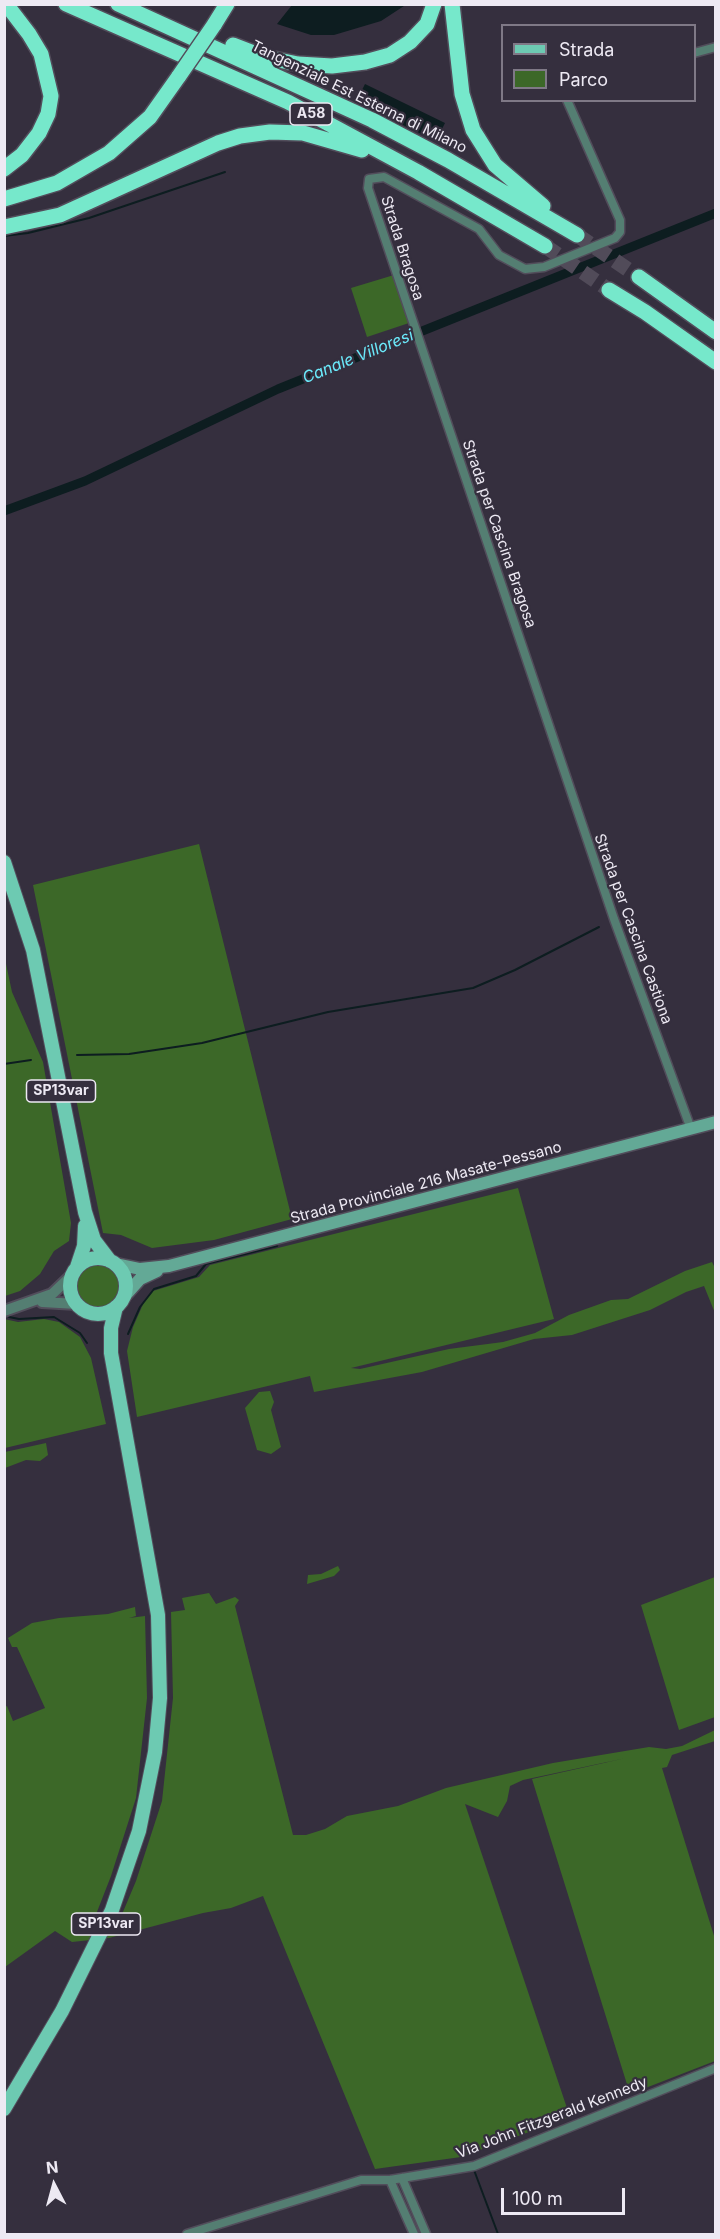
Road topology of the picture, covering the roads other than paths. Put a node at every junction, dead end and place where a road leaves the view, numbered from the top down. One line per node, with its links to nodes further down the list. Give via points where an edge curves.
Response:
1 (6, 4): 11 (highway, via 41,54 51,96 39,133 22,155)
2 (66, 4): 12 (highway, A58, via 288,102)
3 (118, 4): 7 (highway, Tangenziale Est Esterna di Milano / A58, via 372,120 577,235 502,172 477,139 462,94)
4 (141, 4): 6 (highway, via 264,57 325,66 365,62 398,50 424,28)
5 (227, 4): 13 (highway, bridge, via 146,121 105,156 57,183)
6 (434, 4)
7 (452, 4)
8 (716, 47): 9 (street)
9 (696, 52)
10 (567, 102): 18 (street, Strada Bragosa, via 620,220 620,232 615,238 544,267 520,267 500,255 479,229 384,177 369,179 368,188)
11 (4, 169)
12 (418, 172): 14 (highway, A58, via 318,136 254,134 218,143 60,215); 15 (highway, A58)
13 (4, 199)
14 (4, 227)
15 (545, 246)
16 (639, 277): 19 (highway)
17 (609, 290): 20 (highway)
18 (414, 327): 21 (street, Strada per Cascina Bragosa)
19 (716, 332)
20 (716, 362)
21 (552, 736): 24 (street, Strada per Cascina Castiona)
22 (4, 862): 25 (main road, SP13var, via 33,950)
23 (716, 1122): 24 (main road, Strada Provinciale 216 Masate-Pessano)
24 (691, 1129): 27 (main road, Strada Provinciale 216 Masate-Pessano)
25 (85, 1212): 26 (main road, SP13var, via 93,1238); 28 (main road, SP13var, via 85,1242)
26 (113, 1262): 27 (main road, via 140,1269); 28 (main road, via 93,1259); 30 (main road, SP13var, via 125,1279)
27 (169, 1266): 30 (main road, via 140,1280)
28 (75, 1271): 29 (street, via 55,1292); 31 (main road, SP13var, via 70,1290)
29 (32, 1303): 31 (street, via 58,1301); 32 (street)
30 (120, 1303): 31 (main road, via 102,1314); 33 (main road, SP13var, via 111,1328)
31 (81, 1308): 33 (main road, SP13var, via 102,1330)
32 (4, 1311)
33 (111, 1353): 35 (main road, SP13var, via 158,1615 160,1698 155,1752 139,1831 112,1910 62,2012)
34 (716, 2068): 36 (street, Via John Fitzgerald Kennedy, via 477,2165)
35 (4, 2109)
36 (402, 2178): 37 (street, Via John Fitzgerald Kennedy); 40 (street)
37 (390, 2180): 38 (street, Via John Fitzgerald Kennedy, via 358,2181); 39 (street)
38 (187, 2235)
39 (414, 2235)
40 (426, 2235)

